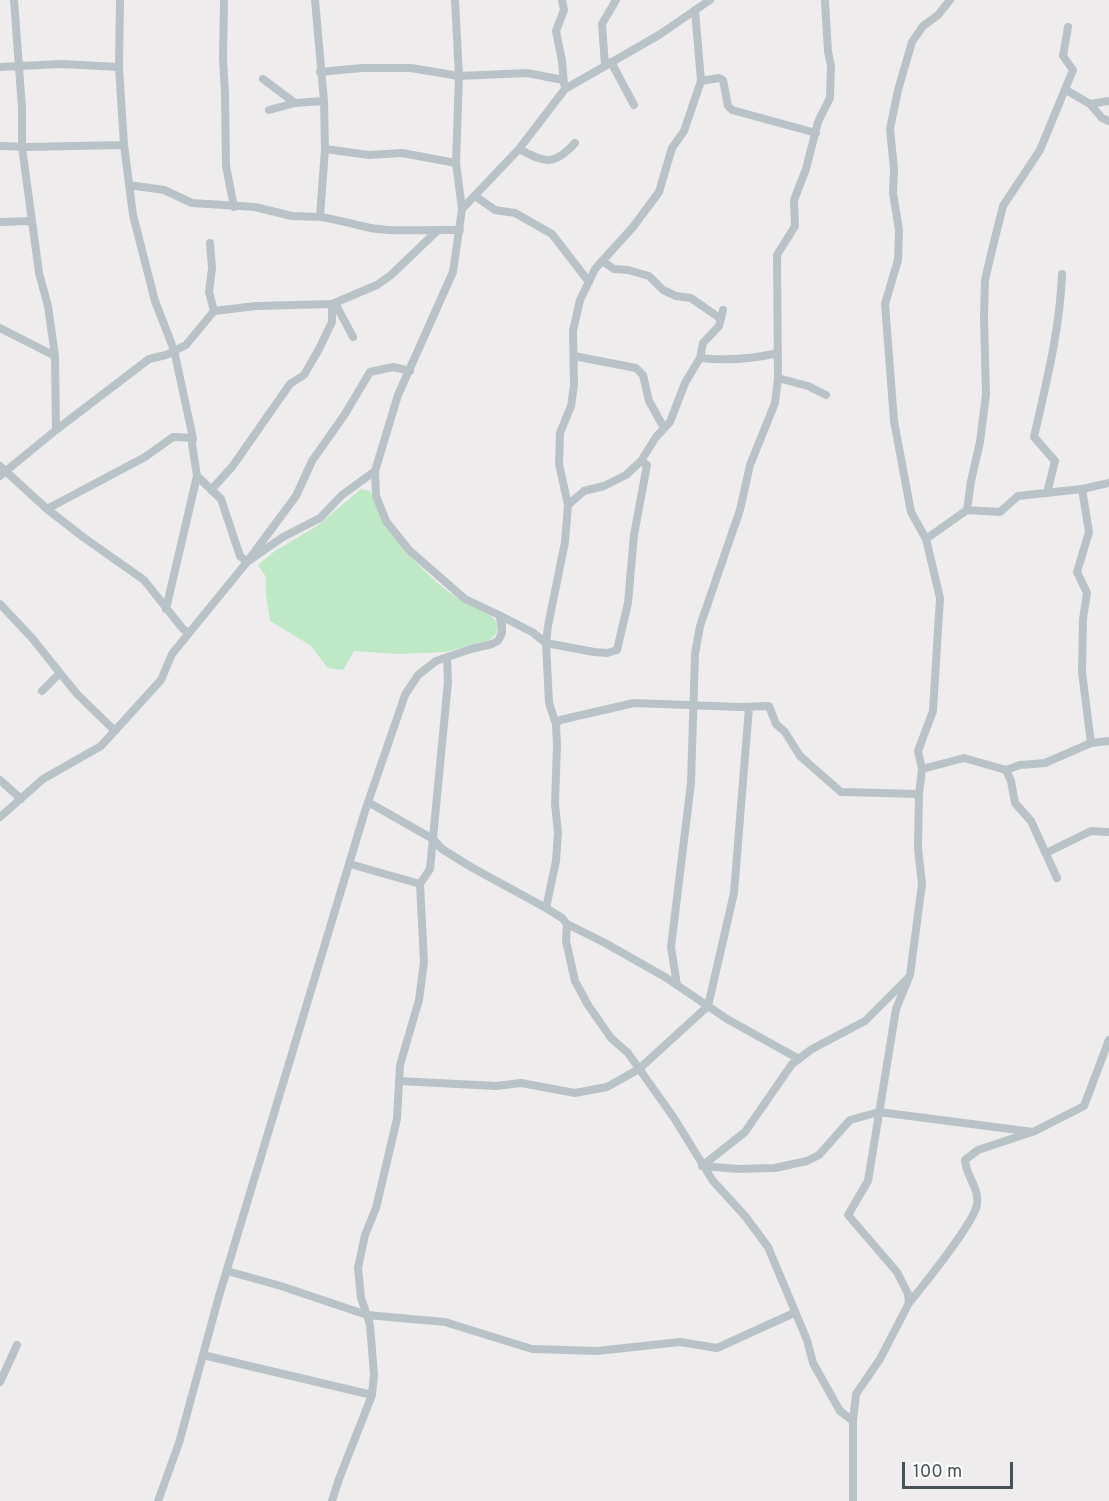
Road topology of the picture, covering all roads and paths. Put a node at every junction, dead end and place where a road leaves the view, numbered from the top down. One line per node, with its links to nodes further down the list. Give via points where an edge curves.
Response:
1 (14, 0): 15 (street)
2 (120, 0): 16 (street)
3 (224, 0): 40 (street, via 226,166)
4 (315, 0): 17 (street)
5 (455, 0): 18 (street)
6 (562, 0): 21 (street, via 564,10 556,31)
7 (616, 0): 13 (street, via 602,24)
8 (710, 0): 11 (street)
9 (825, 0): 30 (street, via 830,98)
10 (950, 0): 77 (street, via 912,42 890,129 899,230 898,260 885,304 889,368 894,421 912,512)
11 (695, 10): 13 (street); 20 (street)
12 (1068, 27): 22 (street, via 1063,56 1073,70)
13 (608, 64): 21 (street); 27 (street)
14 (0, 66): 15 (street)
15 (18, 66): 16 (street); 34 (street)
16 (119, 67): 32 (street)
17 (320, 72): 18 (street, via 411,68); 23 (street)
18 (459, 76): 21 (street, via 527,73); 37 (street)
19 (263, 79): 25 (street)
20 (701, 81): 30 (street, via 723,80 732,110); 48 (street, via 658,192)
21 (564, 85): 36 (street)
22 (1066, 90): 26 (street); 76 (street, via 1040,150 1003,206 992,250 985,280 986,394)
23 (324, 101): 25 (street); 35 (street)
24 (1109, 101): 26 (street)
25 (295, 103): 28 (street)
26 (1090, 104): 29 (street)
27 (634, 105)
28 (269, 110)
29 (1109, 122)
30 (816, 133): 56 (street, via 794,200 795,226 777,255)
31 (575, 144): 36 (street, via 562,157 549,160)
32 (124, 145): 34 (street); 38 (street)
33 (0, 146): 34 (street)
34 (22, 147): 43 (street)
35 (325, 149): 37 (street, via 369,155 402,153); 42 (street)
36 (519, 150): 39 (street)
37 (456, 163): 41 (street)
38 (129, 185): 40 (street, via 164,190 192,203); 55 (street, via 155,301)
39 (475, 196): 41 (street); 50 (street, via 495,210 515,213 552,234)
40 (234, 207): 42 (street)
41 (462, 209): 46 (street)
42 (320, 217): 45 (street, via 375,228)
43 (32, 221): 44 (street); 57 (street)
44 (0, 222)
45 (438, 230): 46 (street); 51 (street, via 377,285)
46 (460, 230): 60 (street, via 453,272)
47 (210, 243): 52 (street, via 209,292)
48 (602, 261): 50 (street); 59 (street, via 614,269 649,276 663,290 691,298 722,315 719,326 703,343)
49 (1062, 274): 73 (street, via 1049,373 1034,438 1055,461)
50 (589, 282): 58 (street, via 573,331)
51 (334, 304): 52 (street); 54 (street); 72 (street, via 332,322 304,375 290,384 232,467)
52 (214, 311): 55 (street, via 186,345)
53 (0, 328): 57 (street)
54 (352, 337)
55 (174, 350): 64 (street, via 149,359); 65 (street)
56 (778, 353): 59 (street, via 752,359); 61 (street)
57 (55, 356): 64 (street)
58 (574, 356): 63 (street, via 636,368 643,375 649,402); 74 (street, via 571,406 560,433 559,464)
59 (700, 358): 63 (street)
60 (410, 371): 68 (street, via 398,395); 78 (street, via 393,367 369,372 312,461 296,496)
61 (778, 378): 62 (street); 87 (street, via 775,403 750,465 740,510 700,626)
62 (826, 395)
63 (664, 428): 66 (street)
64 (56, 430): 67 (street)
65 (193, 438): 69 (street); 75 (street, via 173,437 145,457)
66 (641, 461): 74 (street, via 626,475 584,490); 83 (street, via 648,465 634,535 628,603 617,650 594,652)
67 (2, 471): 75 (street)
68 (375, 471): 78 (street, via 342,495 320,518); 81 (street, via 376,496 386,521 409,550 465,599)
69 (197, 477): 72 (street); 80 (street)
70 (1109, 483): 71 (street)
71 (1082, 489): 73 (street); 92 (street, via 1089,532 1077,572 1087,593 1082,672)
72 (211, 490): 78 (street, via 221,499 240,556)
73 (1047, 493): 76 (street, via 1018,496 1000,512)
74 (568, 505): 83 (street)
75 (47, 508): 80 (street, via 144,580)
76 (967, 510): 77 (street)
77 (926, 539): 93 (street, via 935,571 939,609 933,711 918,751)
78 (247, 562): 82 (street)
79 (0, 604): 85 (street)
80 (166, 609): 82 (street)
81 (499, 615): 83 (street); 84 (street, via 502,633 498,640)
82 (189, 633): 90 (street, via 172,654 161,680)
83 (546, 644): 89 (street, via 549,703)
84 (447, 657): 98 (street, via 418,675 405,695); 101 (street)
85 (60, 673): 86 (street); 90 (street)
86 (42, 691)
87 (694, 704): 88 (street); 89 (street, via 634,703); 109 (street, via 691,783 670,946)
88 (748, 707): 96 (street, via 769,706 776,724 800,756 841,792); 110 (street, via 734,893)
89 (556, 724): 106 (street, via 558,833)
90 (115, 731): 97 (street, via 101,746 43,779)
91 (1109, 741): 92 (street)
92 (1091, 743): 94 (street, via 1045,763)
93 (922, 769): 94 (street, via 964,758); 96 (street)
94 (1006, 770): 102 (street, via 1015,803 1032,821)
95 (0, 780): 97 (street)
96 (919, 794): 108 (street, via 922,884)
97 (21, 799): 99 (street)
98 (368, 802): 101 (street); 103 (street)
99 (0, 817)
100 (1109, 832): 102 (street, via 1091,831)
101 (433, 839): 105 (street, via 430,868); 106 (street, via 471,867)
102 (1046, 853): 104 (street)
103 (350, 864): 105 (street); 118 (street)
104 (1057, 878)
105 (420, 884): 114 (street, via 424,962)
106 (546, 908): 107 (street)
107 (567, 924): 109 (street); 113 (street, via 566,941 579,988 603,1028)
108 (910, 975): 112 (street, via 866,1021); 115 (street, via 896,1009)
109 (677, 985): 110 (street)
110 (708, 1006): 112 (street); 113 (street)
111 (1109, 1040): 116 (street, via 1084,1106)
112 (799, 1059): 117 (street, via 745,1132)
113 (639, 1069): 114 (street, via 607,1087 575,1093 521,1083 496,1086); 117 (street)
114 (399, 1081): 121 (street, via 397,1119 358,1268)
115 (879, 1112): 116 (street); 117 (street, via 850,1120 819,1155 807,1161 775,1168); 119 (street, via 868,1181 848,1215 897,1272)
116 (1033, 1132): 119 (street, via 978,1150 965,1160 966,1172 977,1190 978,1207)
117 (702, 1166): 120 (street, via 768,1247)
118 (227, 1271): 121 (street); 123 (street)
119 (909, 1303): 126 (street, via 880,1359 856,1394)
120 (794, 1313): 121 (street, via 717,1348 680,1342 597,1351 532,1349 445,1322); 126 (street, via 813,1363 840,1411)
121 (367, 1315): 125 (street, via 374,1374)
122 (16, 1345): 124 (street)
123 (203, 1355): 125 (street); 127 (street)
124 (0, 1382)
125 (372, 1395): 128 (street)
126 (853, 1421): 129 (street)
127 (159, 1501)
128 (333, 1501)
129 (853, 1501)

